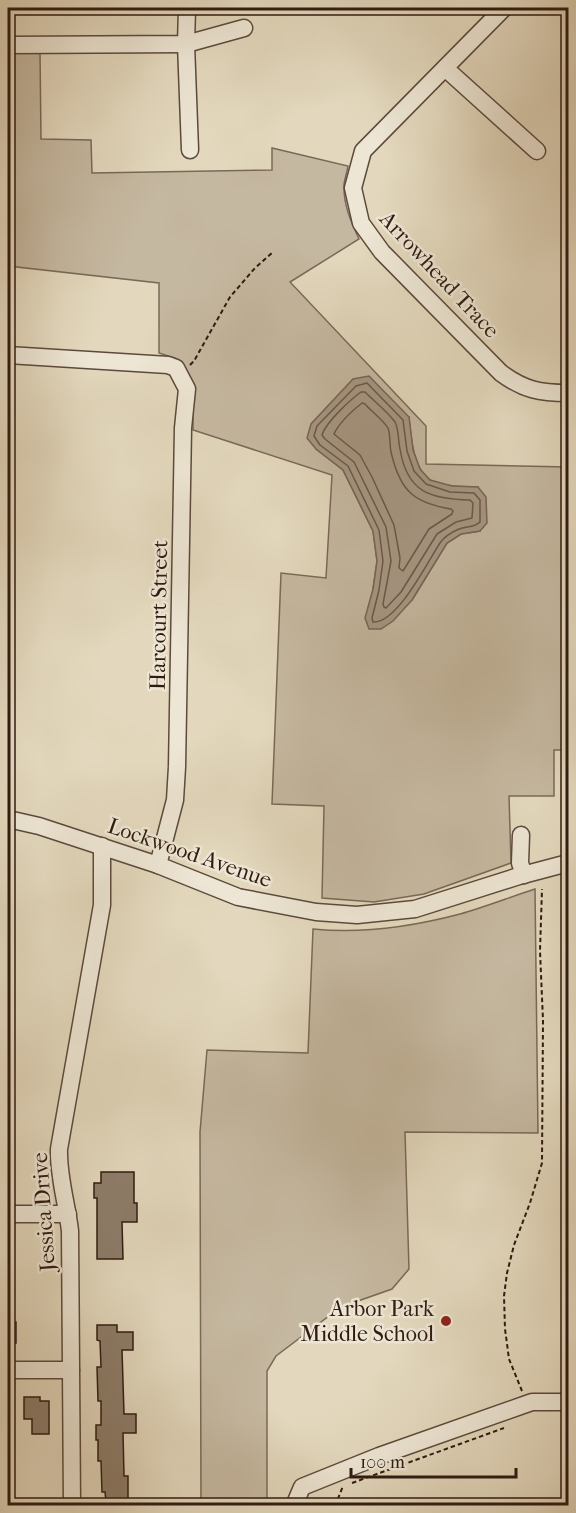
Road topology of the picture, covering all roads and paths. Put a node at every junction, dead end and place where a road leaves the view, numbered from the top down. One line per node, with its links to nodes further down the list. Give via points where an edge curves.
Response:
1 (187, 8): 4 (street)
2 (504, 8): 6 (street, Arrowhead Trace)
3 (244, 28): 4 (street)
4 (186, 44): 5 (street); 7 (street)
5 (8, 45)
6 (445, 68): 8 (street); 12 (street, Arrowhead Trace, via 363,151 353,188 361,223 382,252 501,373 530,389)
7 (190, 150)
8 (537, 152)
9 (272, 253): 11 (path, via 230,297 194,361)
10 (8, 355): 11 (street, via 168,365)
11 (178, 372): 17 (street, Harcourt Street, via 187,389 177,767 174,800)
12 (568, 393)
13 (8, 819): 15 (street, Lockwood Avenue)
14 (521, 835): 18 (street, via 520,863)
15 (102, 846): 17 (street, Lockwood Avenue); 21 (street, Jessica Drive, via 102,905 58,1149)
16 (568, 863): 18 (street, Lockwood Avenue)
17 (158, 865): 18 (street, Lockwood Avenue, via 238,897 316,912 357,915 415,909)
18 (524, 875)
19 (542, 889): 24 (path, via 542,1163 514,1245 504,1296 509,1359 522,1393)
20 (8, 1214): 21 (street)
21 (68, 1214): 23 (street, Jessica Drive)
22 (8, 1370): 23 (street)
23 (71, 1370): 27 (street, Jessica Drive)
24 (518, 1396)
25 (568, 1402): 28 (street, via 532,1402 379,1456 302,1487)
26 (505, 1427): 29 (path, via 343,1486)
27 (72, 1506)
28 (294, 1506)
29 (334, 1506)

